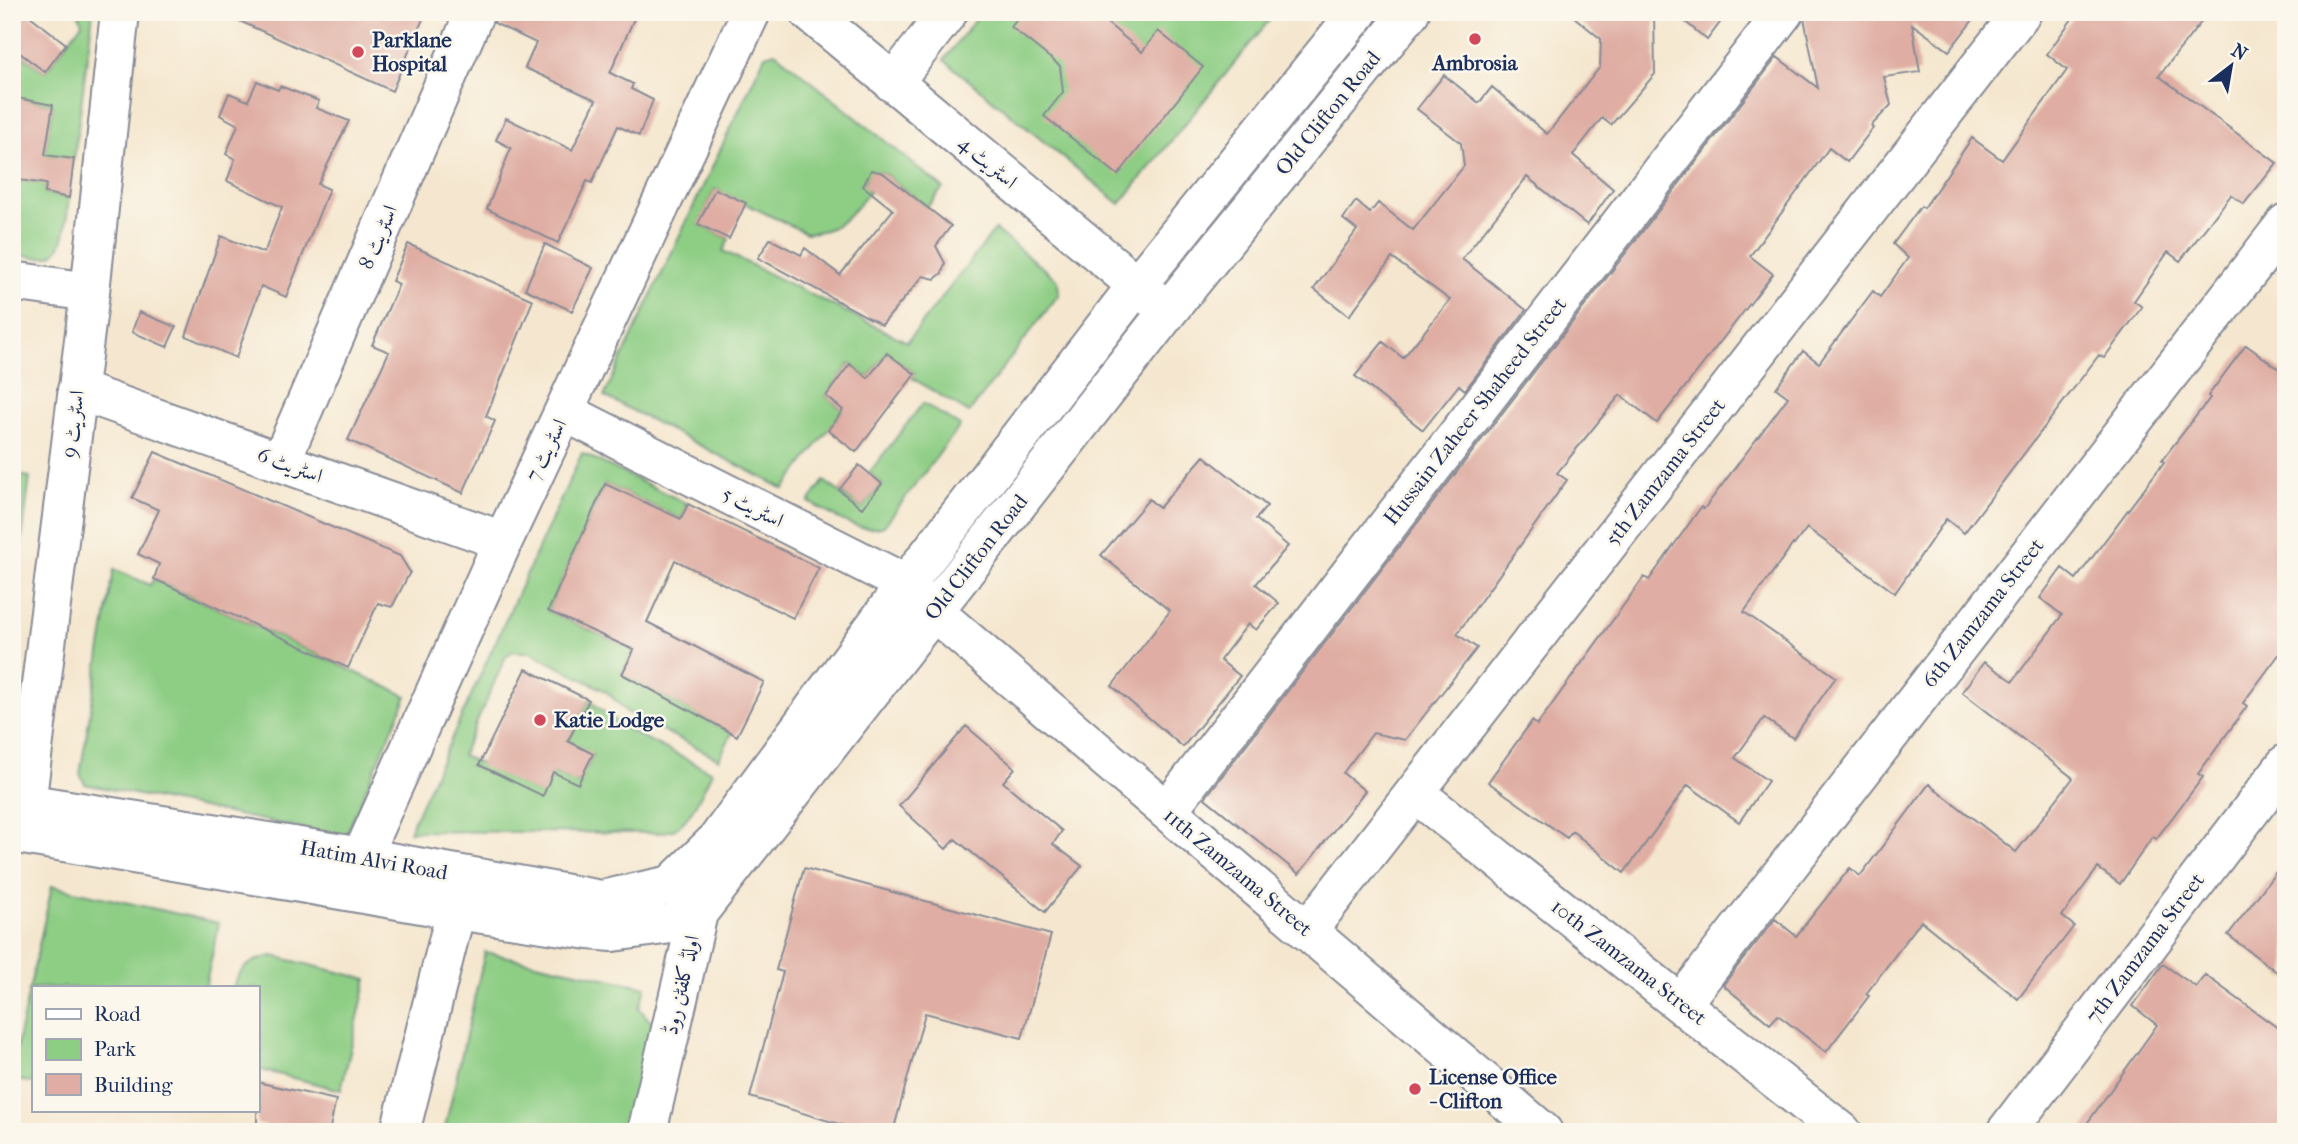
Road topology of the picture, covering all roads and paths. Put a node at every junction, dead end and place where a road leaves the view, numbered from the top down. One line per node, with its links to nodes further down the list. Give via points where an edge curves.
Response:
1 (120, 12): 14 (street, اسٹریٹ 9)
2 (475, 12): 18 (street, اسٹریٹ 8)
3 (751, 12): 17 (street, اسٹریٹ 7)
4 (809, 12): 10 (street, اسٹریٹ 4)
5 (948, 12): 10 (street)
6 (1358, 12): 13 (street, Old Clifton Road)
7 (1410, 12): 15 (street, Old Clifton Road)
8 (1784, 12): 24 (street, Hussain Zaheer Shaheed Street)
9 (2022, 12): 23 (street, 5th Zamzama Street)
10 (893, 83): 13 (street, اسٹریٹ 4)
11 (2286, 223): 31 (street, 6th Zamzama Street)
12 (12, 281): 14 (street)
13 (1137, 285): 15 (street, اسٹریٹ 4); 20 (street, Old Clifton Road)
14 (90, 292): 16 (street, اسٹریٹ 9)
15 (1168, 311): 21 (street, Old Clifton Road)
16 (77, 390): 18 (street, اسٹریٹ 6); 25 (street, اسٹریٹ 9)
17 (565, 412): 19 (street, اسٹریٹ 7); 20 (street, اسٹریٹ 5)
18 (281, 461): 19 (street, اسٹریٹ 6)
19 (503, 541): 27 (street, اسٹریٹ 7)
20 (906, 584): 21 (street, اسٹریٹ 5); 26 (street, Old Clifton Road)
21 (933, 611): 24 (street, 11th Zamzama Street); 29 (street, Old Clifton Road)
22 (2286, 764): 36 (street, 7th Zamzama Street)
23 (1415, 793): 30 (street, 5th Zamzama Street); 31 (street, 10th Zamzama Street)
24 (1167, 811): 30 (street, 11th Zamzama Street)
25 (18, 818): 27 (street, Hatim Alvi Road)
26 (717, 840): 27 (street, Hatim Alvi Road, via 671,885 601,900); 29 (street, اولڈ کلفٹن روڈ)
27 (354, 874): 28 (street, Hatim Alvi Road)
28 (456, 910): 29 (street, via 613,932 671,924); 32 (street)
29 (697, 914): 33 (street, اولڈ کلفٹن روڈ)
30 (1307, 931): 34 (street, 11th Zamzama Street)
31 (1681, 1003): 35 (street, 10th Zamzama Street)
32 (400, 1132)
33 (647, 1132)
34 (1543, 1132)
35 (1842, 1132)
36 (2006, 1132)

